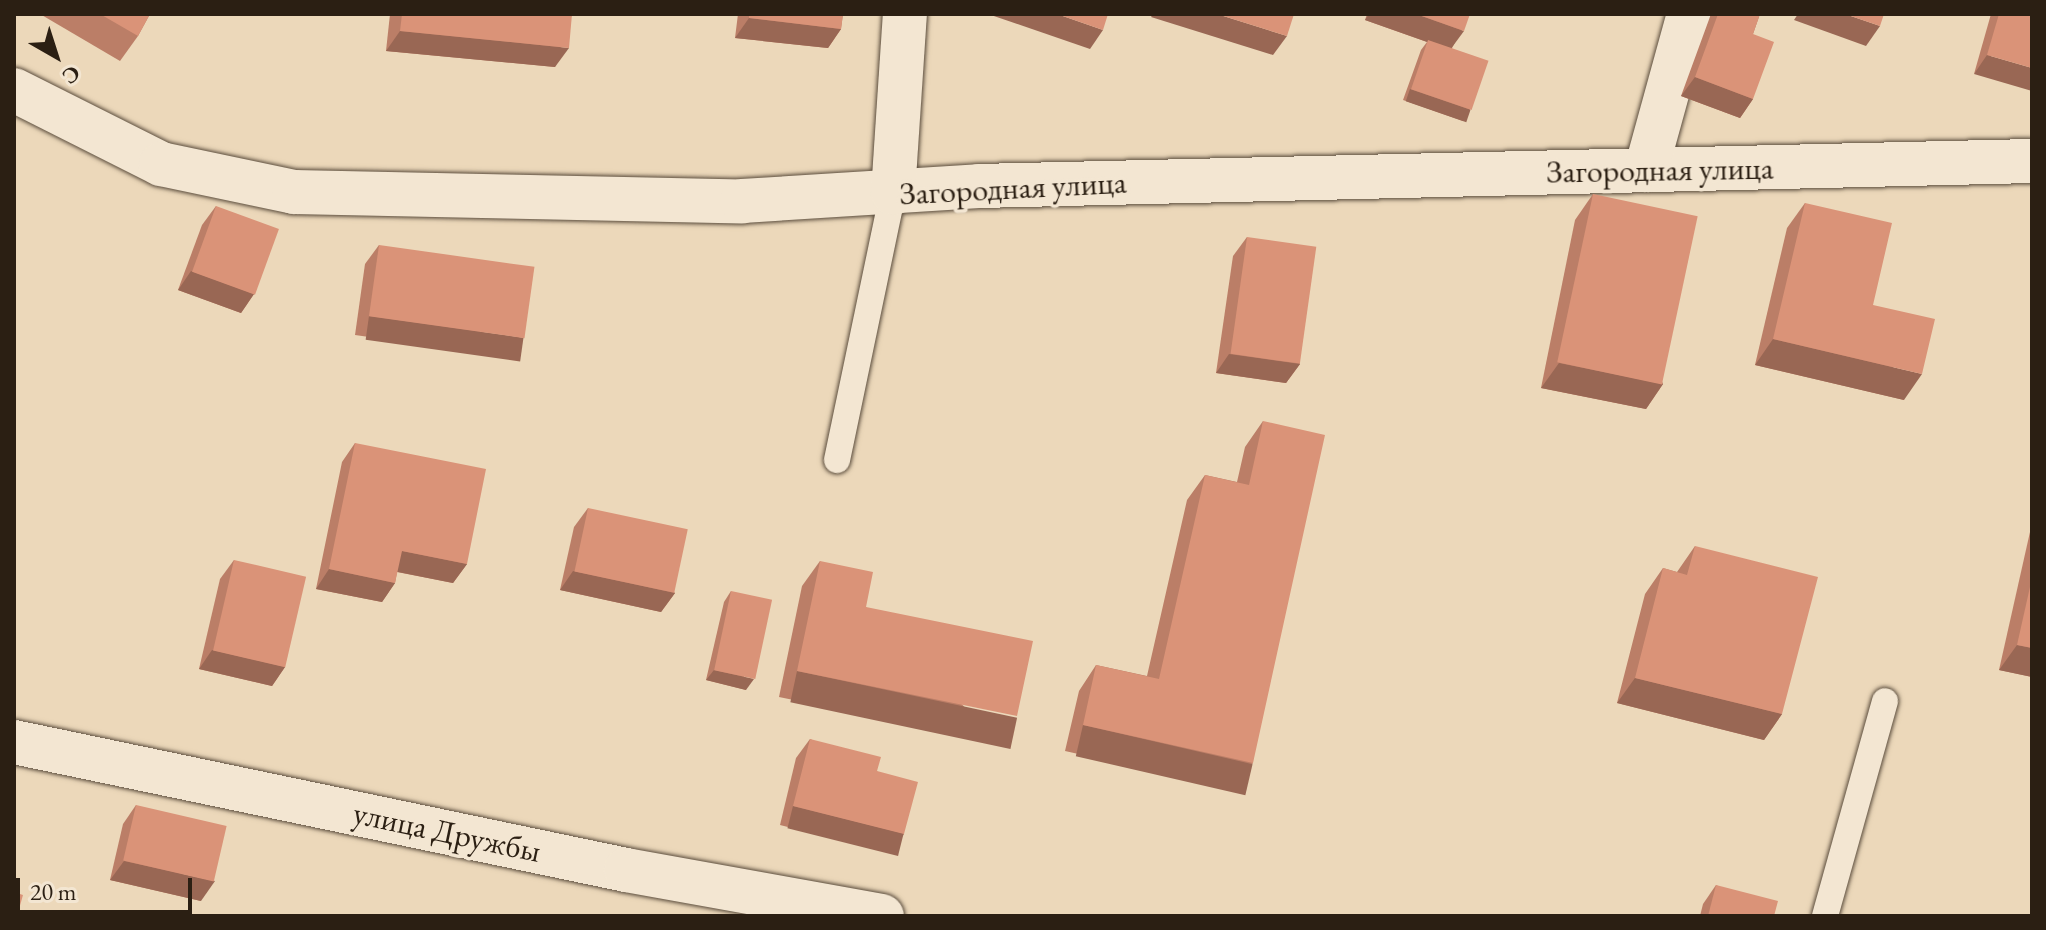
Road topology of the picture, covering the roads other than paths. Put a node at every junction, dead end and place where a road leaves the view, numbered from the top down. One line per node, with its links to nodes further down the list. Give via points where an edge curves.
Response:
1 (905, 14): 6 (street)
2 (1689, 14): 5 (street)
3 (14, 90): 6 (street, Загородная улица, via 161,164 294,192 742,201)
4 (2032, 161): 5 (street, Загородная улица)
5 (1646, 170): 6 (street, Загородная улица, via 979,186)
6 (893, 193): 7 (lane)
7 (837, 460)
8 (1885, 701): 11 (lane)
9 (14, 742): 10 (street, улица Дружбы, via 626,870)
10 (882, 916)
11 (1825, 916)

